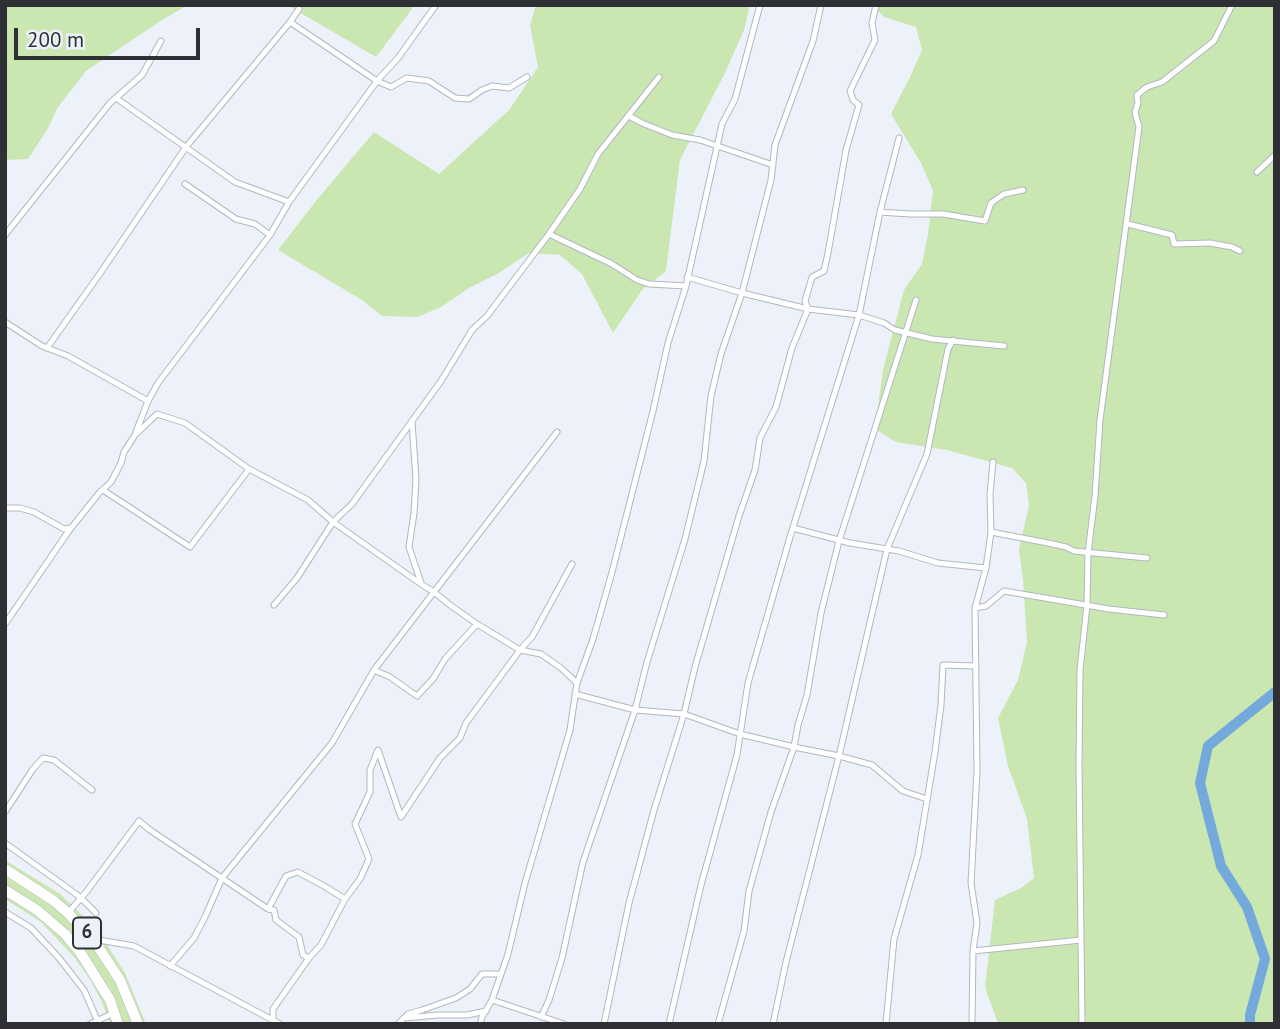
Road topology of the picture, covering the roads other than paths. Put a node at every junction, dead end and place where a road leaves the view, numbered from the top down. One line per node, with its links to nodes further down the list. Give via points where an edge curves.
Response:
1 (436, 5): 11 (street)
2 (760, 5): 15 (street, via 735,99)
3 (821, 5): 18 (street, via 813,41 775,145)
4 (876, 5): 33 (street, via 875,40 850,90 859,105 824,271 812,277 805,301)
5 (1232, 5): 24 (street, via 1214,41 1162,82 1137,95 1139,127)
6 (299, 9): 7 (street)
7 (290, 22): 11 (street); 16 (street)
8 (161, 41): 12 (street, via 142,75)
9 (527, 77): 11 (street, via 509,88 492,86 469,99 455,98 429,81 407,78 391,87)
10 (659, 77): 13 (street)
11 (377, 81): 22 (street)
12 (116, 98): 16 (street); 26 (street)
13 (629, 116): 15 (street, via 672,135); 25 (street, via 598,154)
14 (899, 138): 23 (street)
15 (717, 146): 18 (street); 29 (street)
16 (186, 148): 22 (street, via 234,182); 38 (street)
17 (1275, 155): 19 (street)
18 (773, 165): 31 (street)
19 (1257, 172)
20 (185, 184): 27 (street, via 236,219 255,224)
21 (1023, 190): 23 (street, via 991,203 985,221)
22 (289, 202): 27 (street)
23 (880, 212): 34 (street)
24 (1128, 224): 28 (street, via 1172,235 1174,244 1210,243); 53 (street, via 1100,420)
25 (550, 233): 30 (street, via 637,280); 41 (street, via 472,330)
26 (5, 235)
27 (270, 235): 40 (street)
28 (1240, 251)
29 (687, 277): 30 (street); 31 (street)
30 (686, 286): 68 (street, via 611,576)
31 (742, 293): 33 (street); 70 (street, via 710,396 704,461 685,539)
32 (916, 300): 73 (street, via 839,541)
33 (808, 309): 34 (street); 71 (street, via 776,407 760,438 755,470)
34 (859, 315): 36 (street, via 895,330); 50 (street)
35 (5, 323): 38 (street); 39 (street)
36 (953, 340): 37 (street); 52 (street, via 927,454)
37 (1004, 346)
38 (47, 348): 40 (street)
39 (60, 352)
40 (148, 401): 43 (street)
41 (412, 421): 48 (street, via 352,504); 57 (street, via 416,480 409,547)
42 (557, 432): 58 (street)
43 (135, 435): 45 (street, via 157,414 185,423); 46 (street)
44 (992, 462): 51 (street)
45 (249, 470): 46 (street, via 190,547); 48 (street, via 308,500)
46 (103, 490): 63 (street)
47 (5, 508): 49 (street, via 34,512)
48 (333, 522): 57 (street); 59 (street)
49 (70, 528)
50 (793, 528): 52 (street); 72 (street, via 748,683)
51 (991, 532): 53 (street); 56 (street)
52 (887, 549): 56 (street, via 938,564); 74 (street)
53 (1088, 553): 54 (street); 60 (street)
54 (1147, 558)
55 (572, 564): 65 (street, via 532,637)
56 (986, 568): 61 (street)
57 (421, 584): 58 (street)
58 (434, 592): 64 (street); 67 (street)
59 (274, 605)
60 (1087, 605): 61 (street, via 1004,591 986,606); 62 (street); 88 (street, via 1080,670)
61 (975, 608): 66 (street)
62 (1164, 615)
63 (5, 624)
64 (477, 624): 65 (street); 67 (street, via 417,696)
65 (520, 650): 68 (street, via 541,654); 82 (street, via 401,817 377,750 370,770 370,792 355,824 369,859)
66 (976, 666): 76 (street, via 943,666); 89 (street, via 971,883 977,923)
67 (374, 670): 80 (street, via 332,743)
68 (577, 683): 69 (street)
69 (575, 694): 70 (street); 92 (street, via 570,730)
70 (635, 710): 71 (street); 95 (street, via 583,863 562,958)
71 (684, 715): 72 (street); 105 (street, via 629,903)
72 (740, 734): 73 (street); 106 (street)
73 (794, 747): 74 (street); 107 (street, via 749,891 744,931)
74 (839, 756): 76 (street, via 872,765 903,791); 108 (street)
75 (92, 790): 77 (street, via 54,760 43,758)
76 (927, 799): 109 (street, via 918,855 894,939)
77 (5, 812)
78 (5, 844): 86 (street)
79 (5, 869): 85 (highway, 6)
80 (222, 878): 83 (street); 85 (street, via 139,821); 91 (street, via 194,938)
81 (5, 890): 97 (highway, 6, via 65,934 96,976)
82 (345, 899): 83 (street, via 298,872 286,876); 90 (street)
83 (268, 909): 90 (street, via 299,937 303,955)
84 (5, 912): 98 (street, via 31,928 59,958 84,990)
85 (68, 913): 87 (highway, 6)
86 (96, 913)
87 (93, 939): 91 (street, via 134,946); 101 (highway, 6, via 120,980)
88 (1081, 940): 89 (street); 111 (street)
89 (973, 951): 110 (street)
90 (309, 958): 99 (street, via 273,1009)
91 (170, 966): 99 (street)
92 (500, 974): 93 (street); 96 (street, via 482,974 456,998)
93 (492, 1000): 94 (street); 95 (street)
94 (486, 1011): 96 (street); 103 (street)
95 (541, 1017): 104 (street)
96 (404, 1018): 102 (street)
97 (116, 1019): 98 (street)
98 (98, 1022): 100 (street)
99 (276, 1022)
100 (90, 1024)
101 (138, 1024)
102 (398, 1024)
103 (480, 1024)
104 (564, 1024)
105 (604, 1024)
106 (669, 1024)
107 (718, 1024)
108 (773, 1024)
109 (886, 1024)
110 (972, 1024)
111 (1082, 1024)

